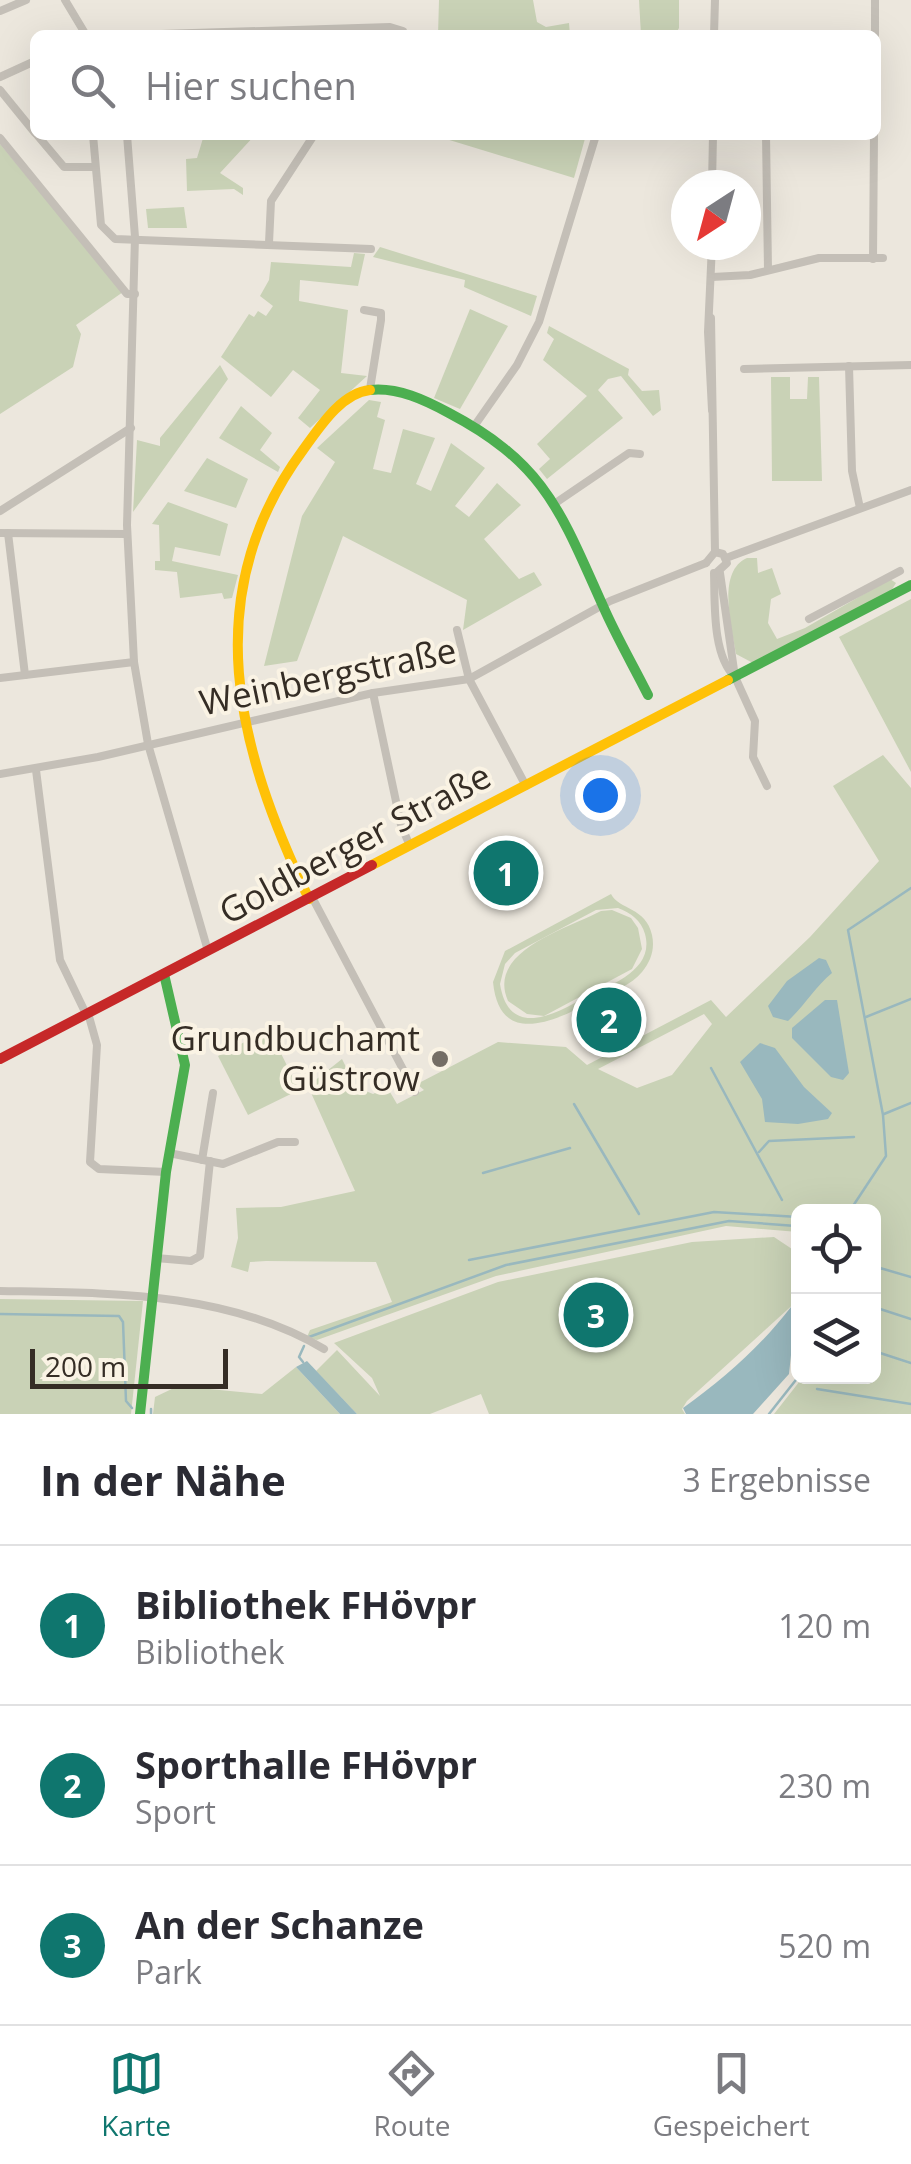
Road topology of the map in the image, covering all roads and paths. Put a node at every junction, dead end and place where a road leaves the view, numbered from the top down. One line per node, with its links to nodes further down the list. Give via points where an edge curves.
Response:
1 (26, 0): 5 (street)
2 (65, 0): 6 (street)
3 (715, 0): 9 (street)
4 (875, 0): 10 (street)
5 (0, 11)
6 (83, 30)
7 (278, 30): 8 (street)
8 (400, 30)
9 (714, 30)
10 (875, 30)
11 (30, 63): 12 (street)
12 (0, 77)
13 (0, 90): 14 (street)
14 (30, 127)
15 (0, 138): 34 (street, via 127,294)
16 (41, 140): 24 (street, via 64,167)
17 (93, 140): 24 (street)
18 (127, 140): 26 (street)
19 (311, 140): 27 (street, via 270,201)
20 (594, 140): 40 (street, via 538,322)
21 (713, 140): 25 (street)
22 (766, 140): 32 (street)
23 (874, 140): 30 (street)
24 (95, 166): 26 (street, via 105,234)
25 (712, 170)
26 (135, 237): 27 (street); 34 (street)
27 (269, 242): 28 (street)
28 (371, 249)
29 (883, 258): 30 (street)
30 (873, 259): 32 (street, via 819,258)
31 (712, 260): 33 (street)
32 (768, 270): 33 (street)
33 (712, 277): 49 (street)
34 (135, 294): 41 (street)
35 (364, 310): 39 (street, via 380,313 381,320)
36 (911, 365): 37 (street)
37 (850, 366): 38 (street); 45 (street, via 852,471)
38 (744, 369)
39 (370, 389): 40 (street); 65 (street, via 350,396 299,453 258,528 236,633)
40 (475, 425): 44 (street)
41 (131, 428): 46 (street); 48 (street)
42 (640, 454): 44 (street, via 629,453)
43 (911, 490): 45 (street)
44 (557, 502): 55 (street)
45 (860, 508): 50 (street)
46 (0, 511)
47 (4, 533): 48 (street); 59 (street)
48 (127, 534): 58 (street)
49 (715, 552): 50 (street); 51 (street)
50 (726, 558): 53 (street)
51 (706, 563): 53 (street); 55 (street, Weinbergstraße)
52 (900, 571): 56 (street)
53 (717, 573): 60 (street)
54 (911, 585): 60 (street, Goldberger Straße)
55 (602, 606): 62 (street, Weinbergstraße); 64 (street)
56 (809, 619)
57 (457, 630): 62 (street)
58 (134, 662): 59 (street); 66 (street)
59 (25, 675): 61 (street)
60 (735, 677): 69 (street, Goldberger Straße); 70 (street, via 755,722 753,757)
61 (0, 678)
62 (469, 679): 63 (street, Weinbergstraße); 69 (street)
63 (373, 694): 65 (street, Weinbergstraße); 71 (street)
64 (648, 695)
65 (246, 720): 66 (street, Weinbergstraße); 72 (street, via 270,811)
66 (148, 744): 67 (street, Weinbergstraße); 73 (street)
67 (36, 770): 68 (street, Weinbergstraße); 75 (street, via 60,960)
68 (0, 774)
69 (526, 786): 71 (street, Goldberger Straße)
70 (767, 786)
71 (410, 846): 72 (street, Goldberger Straße)
72 (310, 898): 73 (street, Goldberger Straße); 77 (street)
73 (208, 951): 74 (street, Goldberger Straße)
74 (164, 974): 75 (street, Goldberger Straße); 80 (street, via 184,1054)
75 (87, 1014): 76 (street, Goldberger Straße); 82 (street, via 98,1045 90,1162 100,1169)
76 (0, 1059)
77 (414, 1092)
78 (214, 1093): 81 (street)
79 (295, 1142): 81 (street, via 223,1164)
80 (169, 1153): 81 (street); 82 (street)
81 (206, 1160): 83 (street, via 200,1256)
82 (166, 1172): 83 (street)
83 (156, 1258): 85 (street)
84 (0, 1291): 85 (street)
85 (152, 1295): 86 (street, via 228,1313); 87 (street)
86 (324, 1349)
87 (140, 1414)

